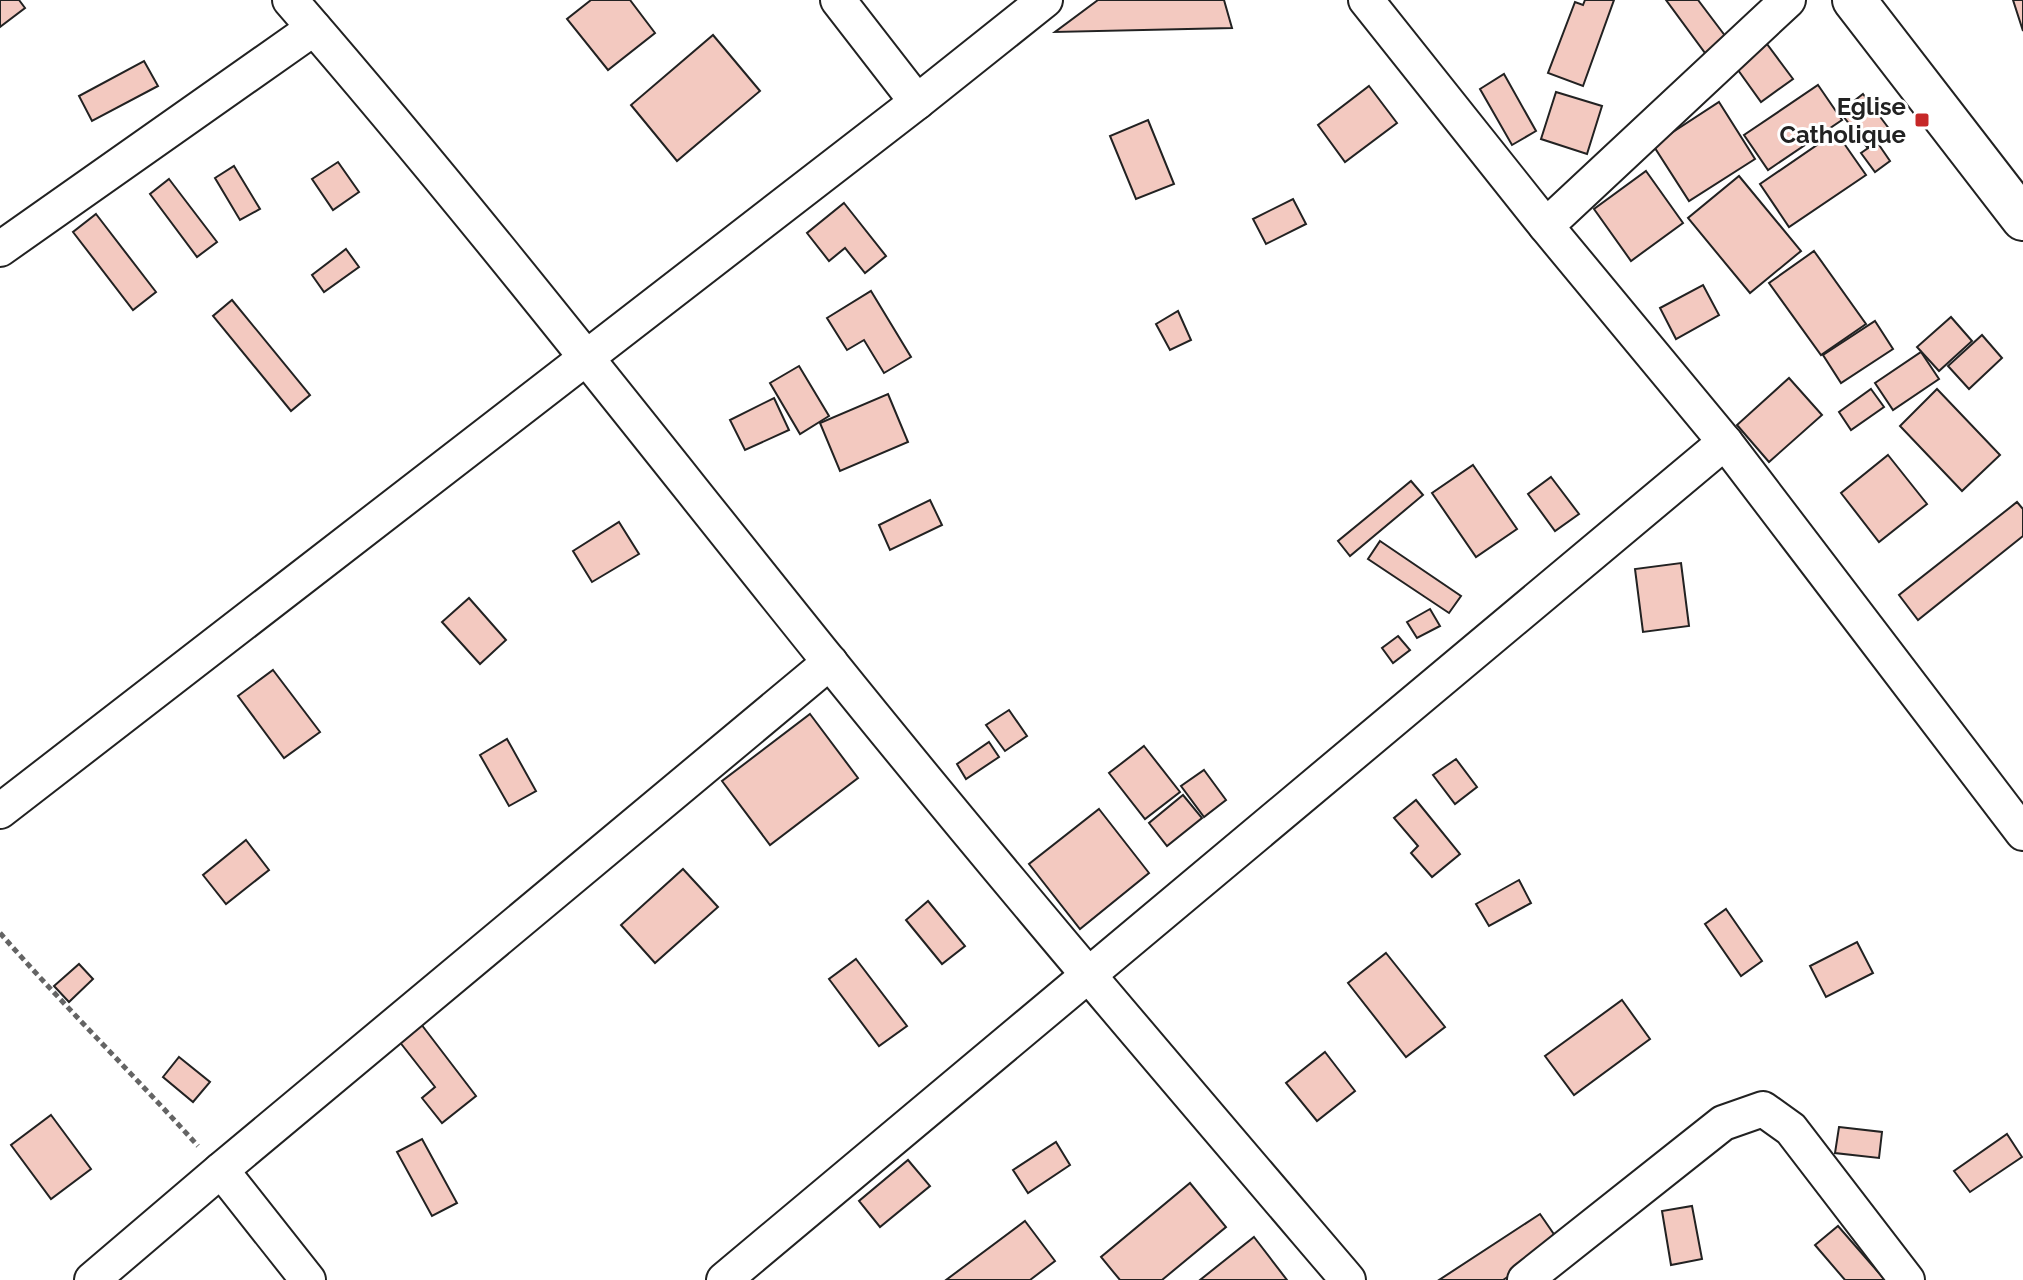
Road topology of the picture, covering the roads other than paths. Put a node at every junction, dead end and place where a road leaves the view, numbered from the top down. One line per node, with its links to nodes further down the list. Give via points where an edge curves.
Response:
1 (290, 0): 7 (street)
2 (838, 0): 8 (street)
3 (1045, 0): 8 (street)
4 (1366, 0): 10 (street)
5 (1788, 0): 10 (street)
6 (1854, 0): 9 (street)
7 (314, 28): 11 (street); 12 (street)
8 (917, 102): 12 (street)
9 (2023, 219)
10 (1546, 226): 13 (street)
11 (0, 249)
12 (586, 357): 14 (street); 15 (street)
13 (1725, 442): 16 (street); 17 (street)
14 (830, 662): 17 (street); 18 (street)
15 (0, 811)
16 (2023, 833)
17 (1088, 976): 21 (street); 22 (street)
18 (221, 1170): 19 (street); 20 (street)
19 (92, 1280)
20 (308, 1280)
21 (724, 1280)
22 (1348, 1280)
23 (1525, 1280): 24 (street, via 1723,1123 1763,1109 1791,1129)
24 (1907, 1280)

